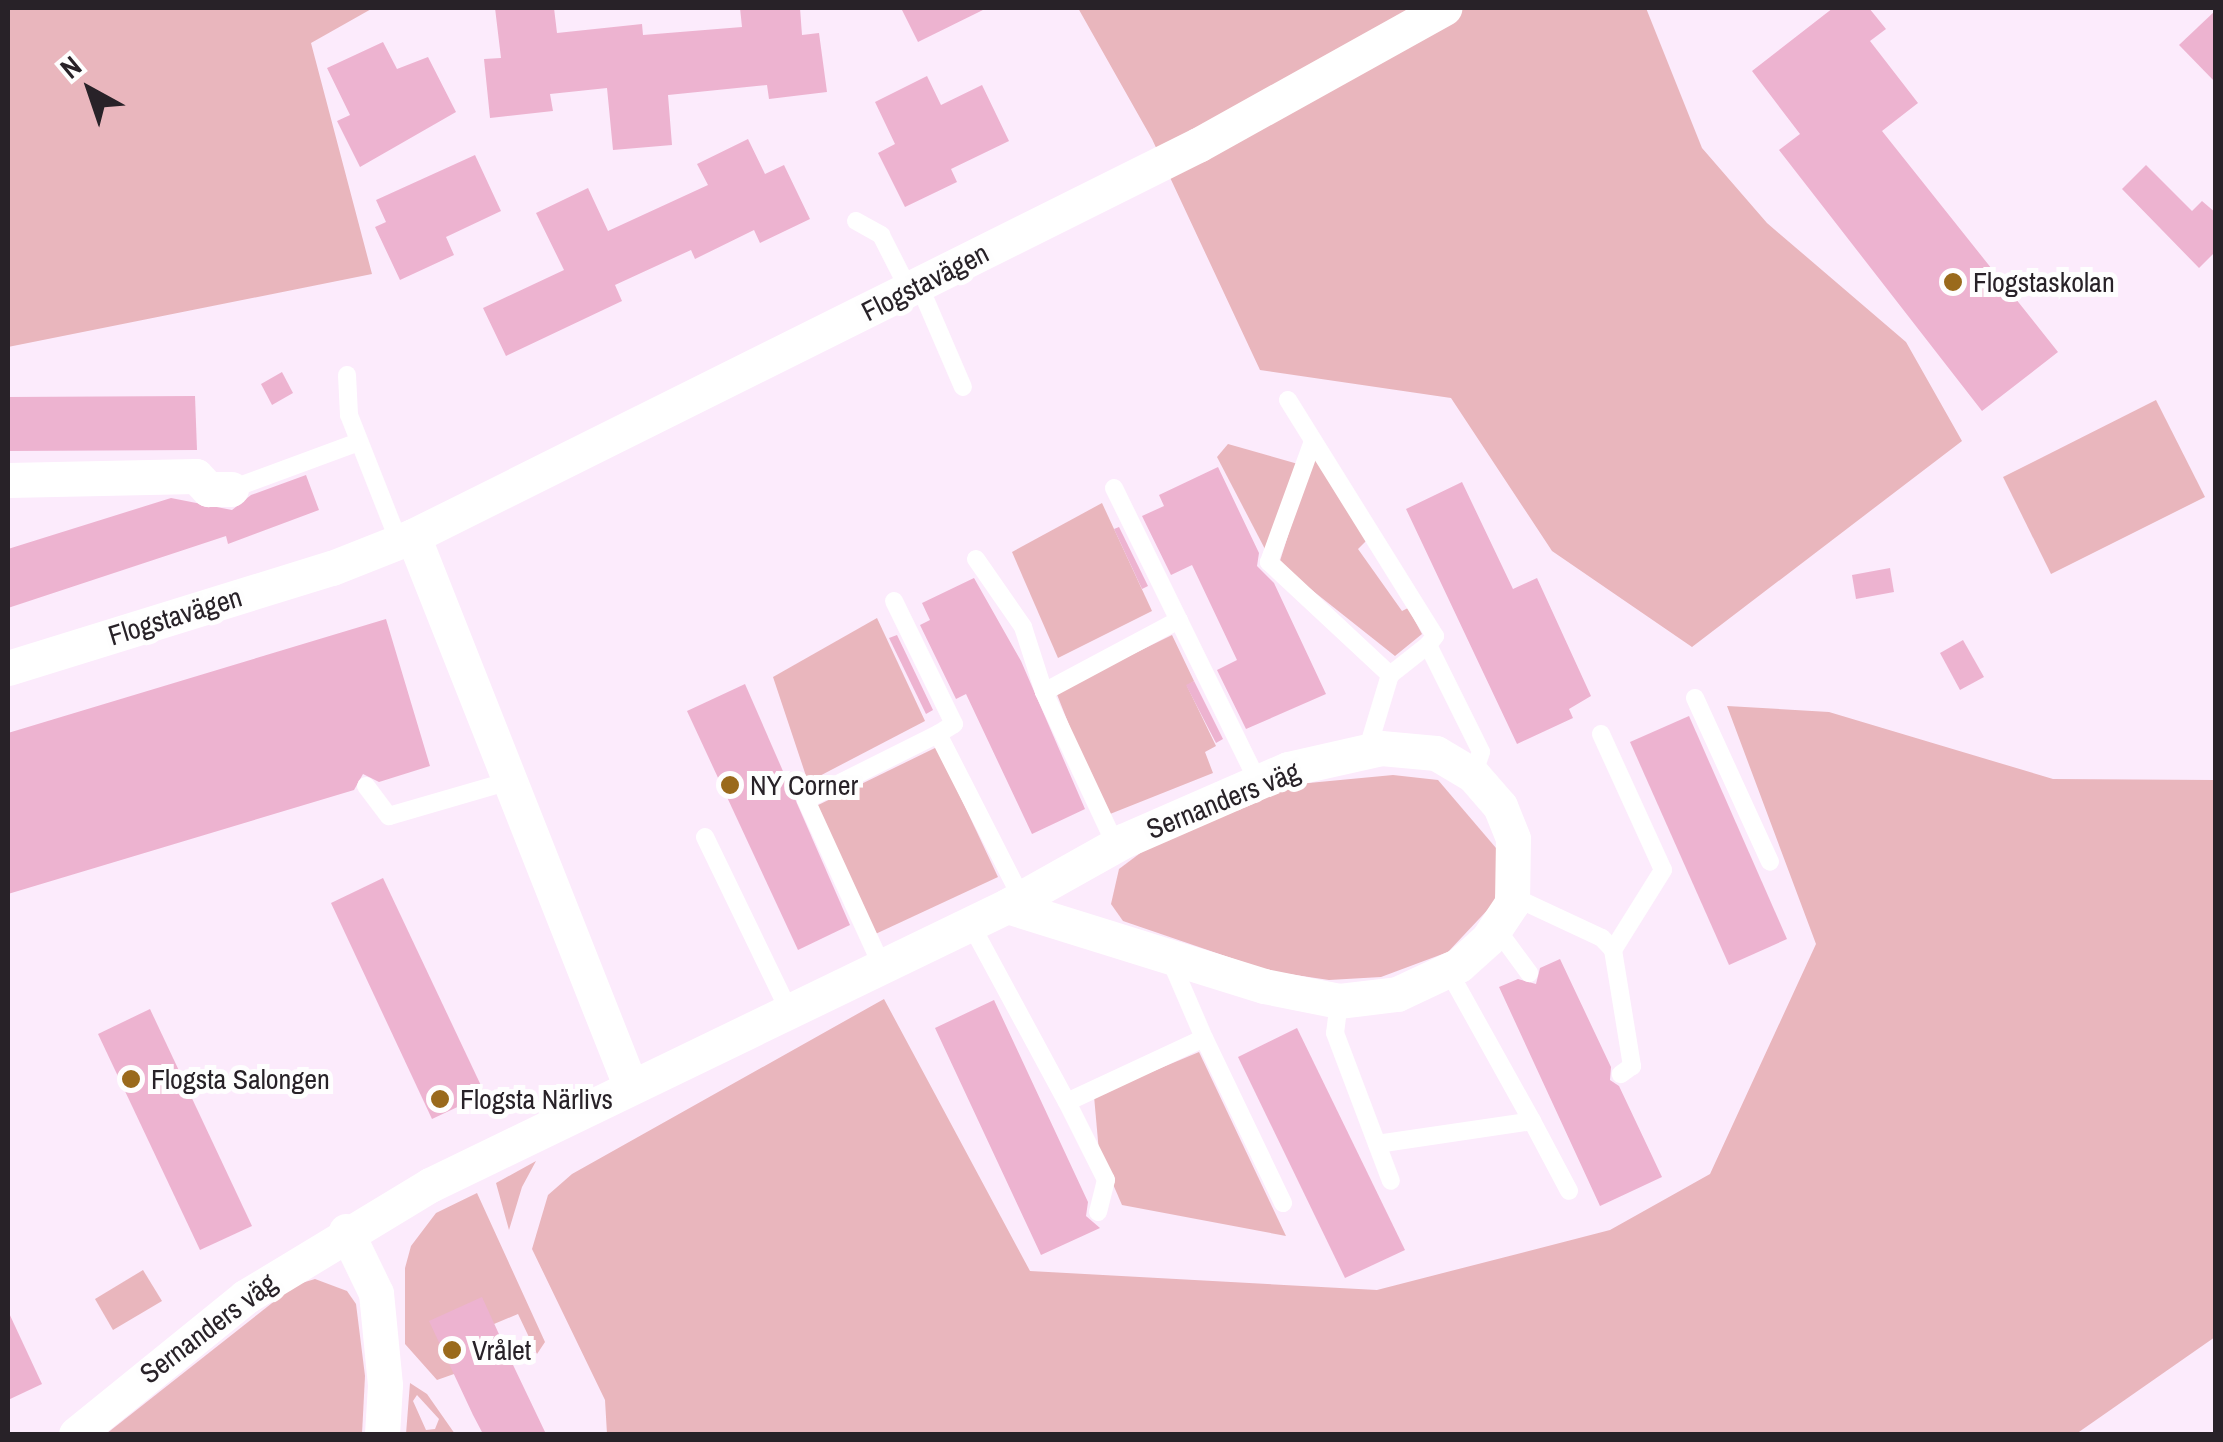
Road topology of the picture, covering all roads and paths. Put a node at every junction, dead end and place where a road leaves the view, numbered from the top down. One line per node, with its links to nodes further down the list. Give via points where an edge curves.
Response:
1 (1444, 8): 3 (street, Flogstavägen, via 1198,145)
2 (856, 221): 3 (lane, via 881,236)
3 (914, 288): 5 (lane); 12 (street, Flogstavägen)
4 (347, 376): 8 (lane, via 348,415)
5 (963, 387)
6 (1288, 400): 7 (lane)
7 (1313, 441): 16 (lane, via 1435,636); 18 (lane, via 1269,562)
8 (359, 442): 11 (lane); 12 (lane)
9 (8, 480): 11 (street, via 196,476 208,489)
10 (1114, 488): 15 (lane)
11 (231, 489)
12 (406, 539): 17 (street, Flogstavägen); 25 (street)
13 (976, 560): 19 (lane, via 1022,627)
14 (894, 602): 21 (lane, via 954,724)
15 (1179, 620): 19 (lane); 26 (lane)
16 (1428, 645): 18 (lane); 24 (lane, via 1481,752)
17 (8, 668)
18 (1390, 675): 23 (lane)
19 (1044, 692): 29 (lane)
20 (1695, 698): 30 (lane)
21 (938, 734): 32 (lane); 37 (lane, via 806,800)
22 (1601, 734): 35 (lane, via 1663,870)
23 (1367, 752): 24 (street, Sernanders väg, via 1436,753); 26 (street, Sernanders väg)
24 (1473, 775): 31 (street, Sernanders väg, via 1500,806 1513,839)
25 (513, 780): 27 (lane, via 388,816); 44 (street)
26 (1258, 782): 29 (street, Sernanders väg)
27 (366, 786)
28 (705, 836): 41 (lane)
29 (1116, 846): 32 (street, Sernanders väg)
30 (1770, 862)
31 (1512, 896): 34 (street, Sernanders väg); 35 (lane, via 1602,938)
32 (1014, 902): 33 (street, Sernanders väg); 36 (street, Sernanders väg)
33 (969, 922): 37 (street, Sernanders väg); 45 (lane)
34 (1496, 928): 38 (street, Sernanders väg); 39 (lane)
35 (1613, 950): 43 (lane, via 1632,1066)
36 (1168, 954): 40 (street, Sernanders väg, via 1264,986); 42 (lane)
37 (882, 964): 41 (street, Sernanders väg)
38 (1448, 970): 40 (street, Sernanders väg, via 1397,994); 46 (lane)
39 (1529, 973)
40 (1339, 1000): 47 (lane, via 1335,1033)
41 (788, 1008): 44 (street, Sernanders väg)
42 (1204, 1038): 45 (lane); 50 (lane)
43 (1622, 1074)
44 (630, 1084): 52 (street, Sernanders väg)
45 (1068, 1102): 51 (lane, via 1106,1180)
46 (1532, 1121): 47 (lane); 49 (lane)
47 (1377, 1144): 48 (lane)
48 (1391, 1180)
49 (1569, 1191)
50 (1284, 1203)
51 (1098, 1212)
52 (346, 1231): 53 (street, Sernanders väg, via 245,1297); 54 (street, via 376,1293)
53 (76, 1434)
54 (382, 1434)

